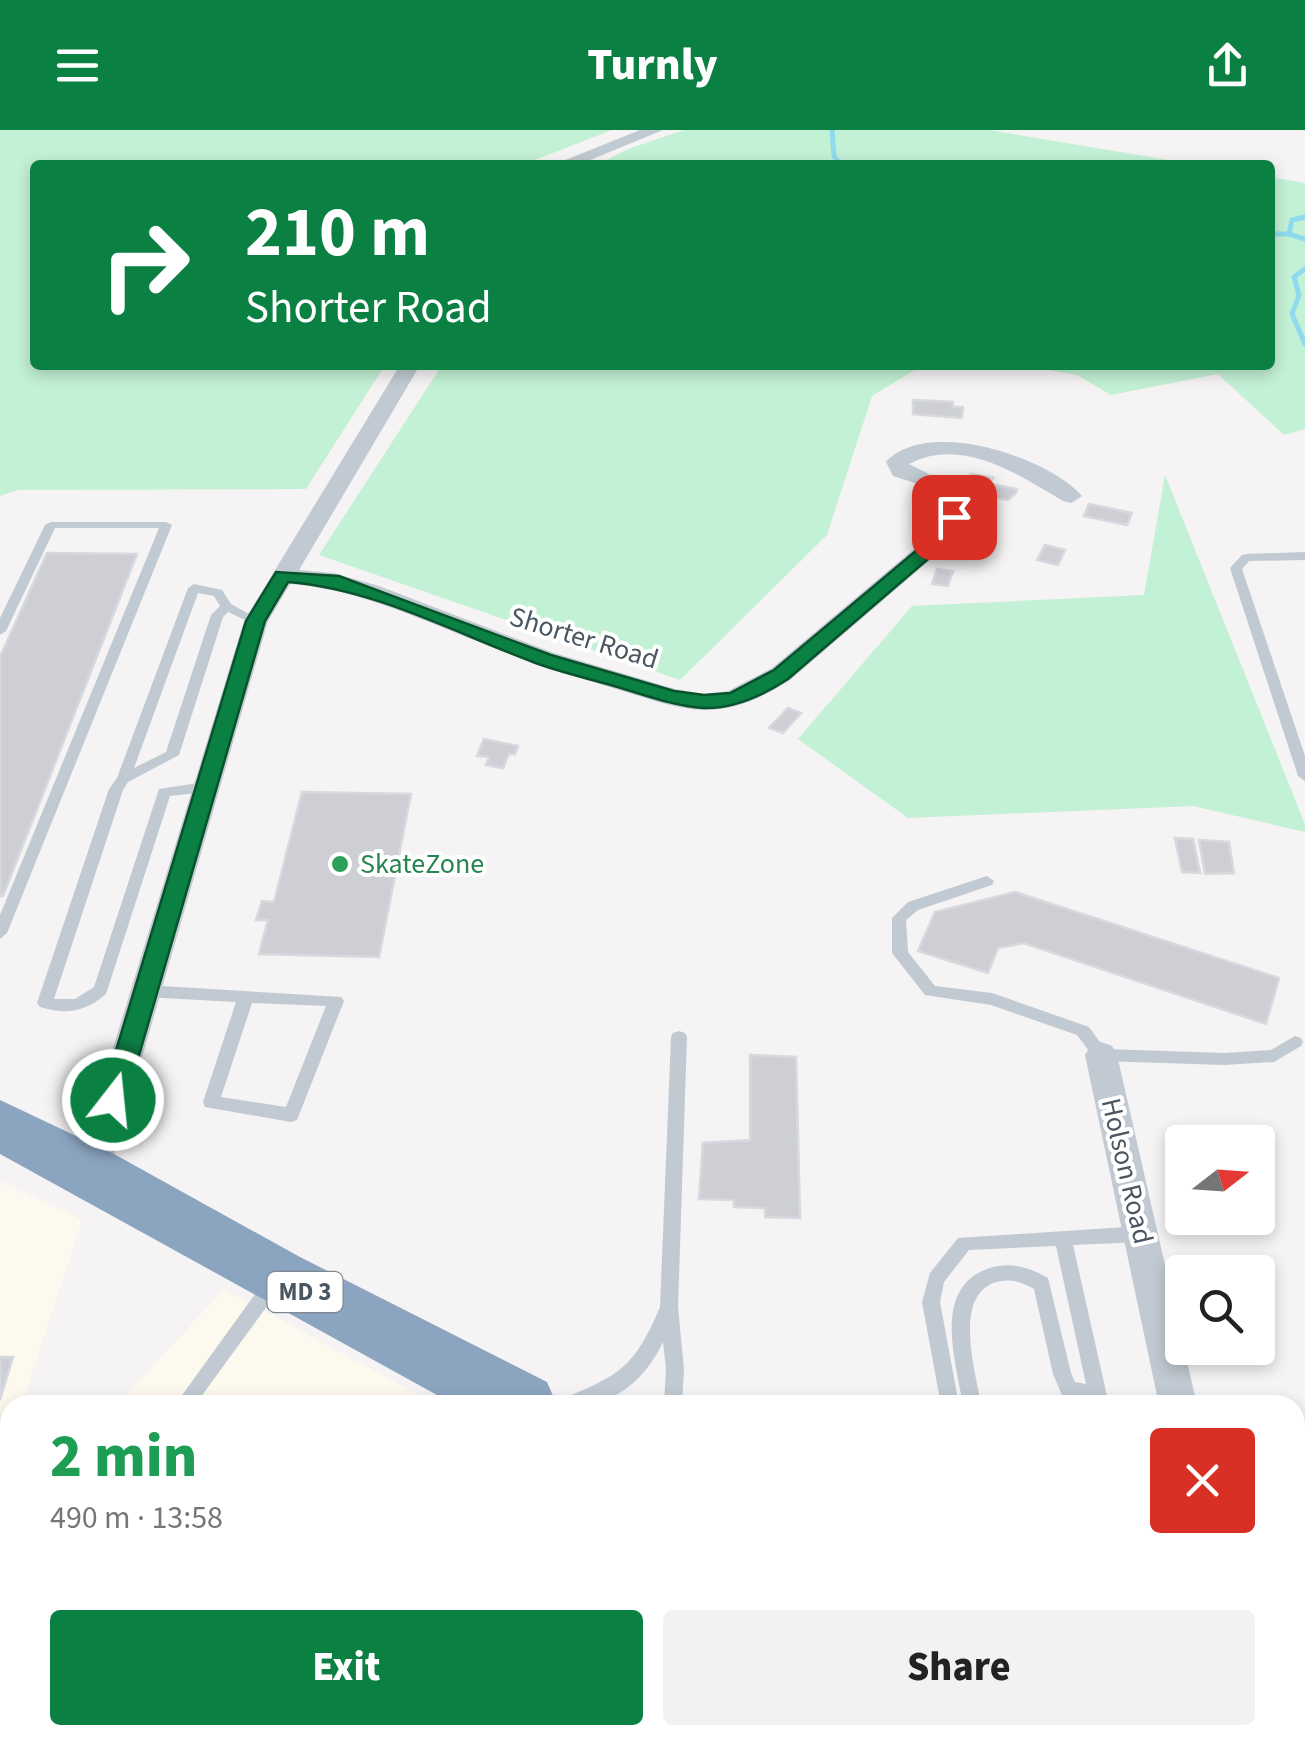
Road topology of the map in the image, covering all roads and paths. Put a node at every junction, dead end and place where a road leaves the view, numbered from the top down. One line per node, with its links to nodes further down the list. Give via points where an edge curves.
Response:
1 (655, 130): 2 (street)
2 (575, 160)
3 (407, 370): 8 (street)
4 (934, 449): 5 (street, Shorter Road, via 950,473); 5 (street, via 897,462 916,479); 6 (street, via 995,457)
5 (948, 484): 8 (street, Shorter Road, via 956,509 950,531 781,674 732,699 673,697 544,659 370,591)
6 (1071, 496)
7 (1305, 556): 12 (lane, via 1246,558 1236,568)
8 (282, 576): 10 (street)
9 (227, 607): 10 (lane); 13 (lane, via 217,615 172,755); 13 (lane, via 218,593 194,588)
10 (256, 621): 14 (street)
11 (0, 631): 16 (lane, via 51,525 166,525)
12 (1305, 776)
13 (123, 779): 14 (lane, via 45,1003 68,1009 101,990 164,792)
14 (205, 787): 17 (street)
15 (987, 881): 21 (lane, via 913,906 899,918 900,953 912,972 930,991 992,999 1083,1031)
16 (0, 933)
17 (145, 991): 18 (lane); 23 (street)
18 (246, 996): 18 (lane, via 336,1001 291,1115 211,1102)
19 (679, 1037): 27 (lane)
20 (1295, 1042): 21 (lane, via 1274,1056)
21 (1101, 1055): 24 (street, Holson Road)
22 (0, 1125): 23 (highway, MD 3)
23 (92, 1172): 26 (highway, MD 3)
24 (1142, 1234): 25 (lane); 36 (street, Holson Road)
25 (1063, 1238): 32 (lane, via 964,1243 936,1278 931,1302); 35 (lane)
26 (277, 1278): 28 (lane); 29 (highway, MD 3)
27 (669, 1307): 30 (lane, via 651,1352 624,1383); 31 (lane)
28 (191, 1395)
29 (503, 1395)
30 (594, 1395)
31 (674, 1395)
32 (948, 1395)
33 (971, 1395): 34 (lane, via 961,1311 966,1290 1004,1272 1026,1273 1042,1284 1062,1374 1069,1390)
34 (1084, 1395)
35 (1097, 1395)
36 (1176, 1395)

